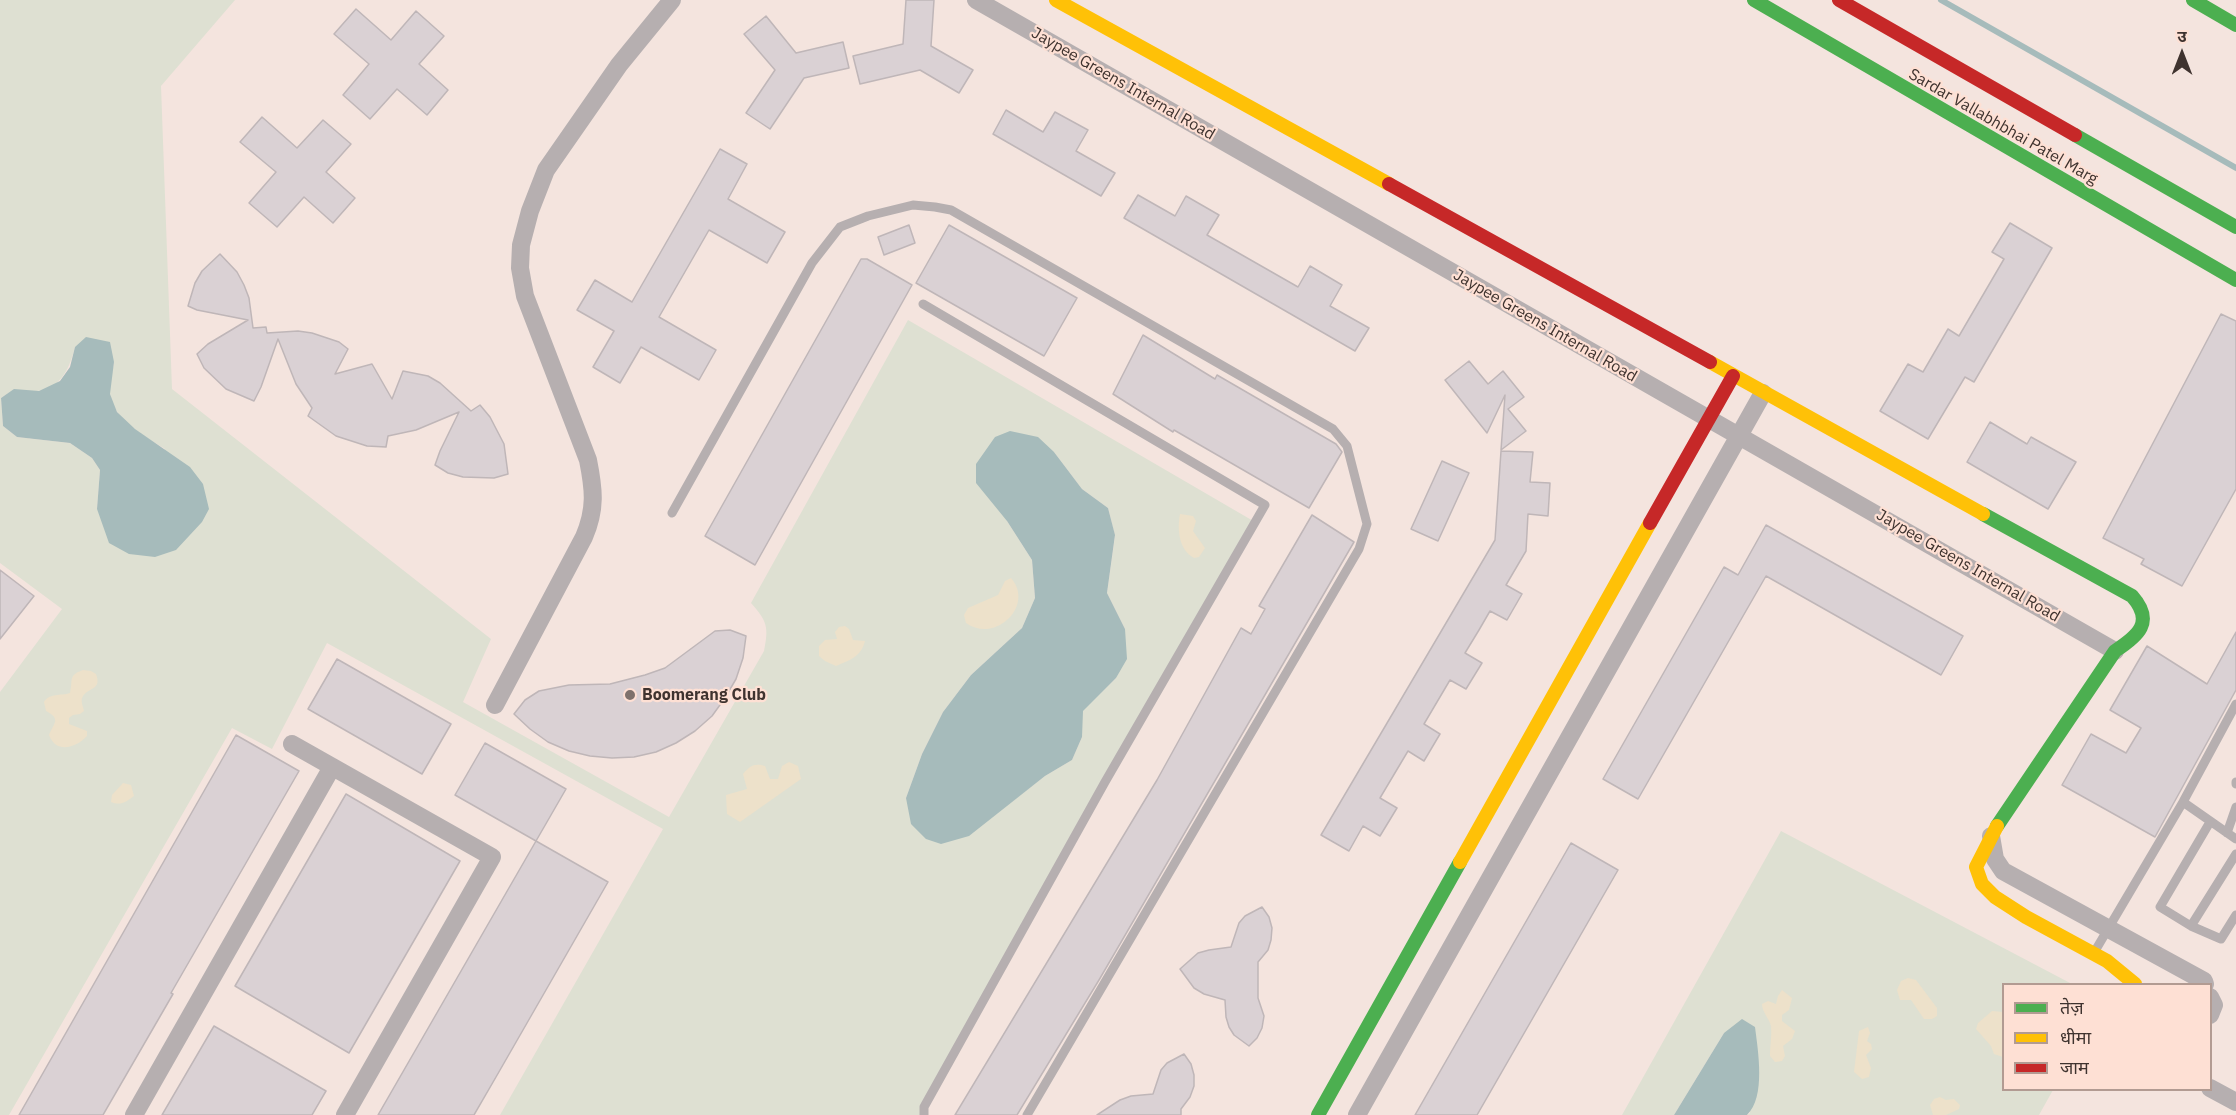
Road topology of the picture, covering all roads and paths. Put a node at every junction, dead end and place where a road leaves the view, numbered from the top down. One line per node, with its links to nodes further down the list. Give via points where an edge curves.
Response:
1 (672, 0): 18 (street, via 619,65 546,170 521,245 525,296 588,460 593,516)
2 (976, 0): 13 (street, Jaypee Greens Internal Road)
3 (1056, 0): 11 (street)
4 (1754, 0): 9 (street, Sardar Vallabhbhai Patel Marg)
5 (1839, 0): 8 (street, Sardar Vallabhbhai Patel Marg)
6 (2193, 0): 7 (street)
7 (2236, 24)
8 (2236, 227)
9 (2236, 280)
10 (923, 304): 38 (lane, via 1265,505 1105,782 924,1107)
11 (1733, 376): 12 (street); 13 (street)
12 (1763, 393): 14 (street); 16 (street, via 2132,596 2141,606 2143,621 2138,635)
13 (1708, 419): 14 (street, Jaypee Greens Internal Road); 40 (street)
14 (1739, 436): 16 (street, Jaypee Greens Internal Road); 41 (street)
15 (672, 513): 39 (lane, via 812,263 840,227 913,205 951,210 1333,429 1347,446 1366,524 1359,549)
16 (2115, 651): 25 (street)
17 (2236, 704): 21 (lane)
18 (495, 705)
19 (292, 744): 20 (street)
20 (332, 767): 36 (street); 37 (street, via 492,856)
21 (2182, 802): 23 (lane); 30 (lane)
22 (2236, 807): 24 (lane)
23 (2210, 822): 24 (lane); 29 (lane, via 2160,907)
24 (2227, 833): 26 (lane)
25 (1991, 836): 30 (street, via 1995,859 2003,871); 31 (street, via 1976,867 1981,883 2024,916)
26 (2236, 839)
27 (2236, 854): 29 (lane)
28 (2236, 915): 29 (lane, via 2221,939)
29 (2191, 926)
30 (2108, 929): 31 (lane); 33 (street)
31 (2094, 953): 32 (street)
32 (2134, 983)
33 (2205, 983)
34 (2212, 1089): 35 (street)
35 (2236, 1102)
36 (134, 1115)
37 (345, 1115)
38 (924, 1115)
39 (1027, 1115)
40 (1318, 1115)
41 (1356, 1115)

